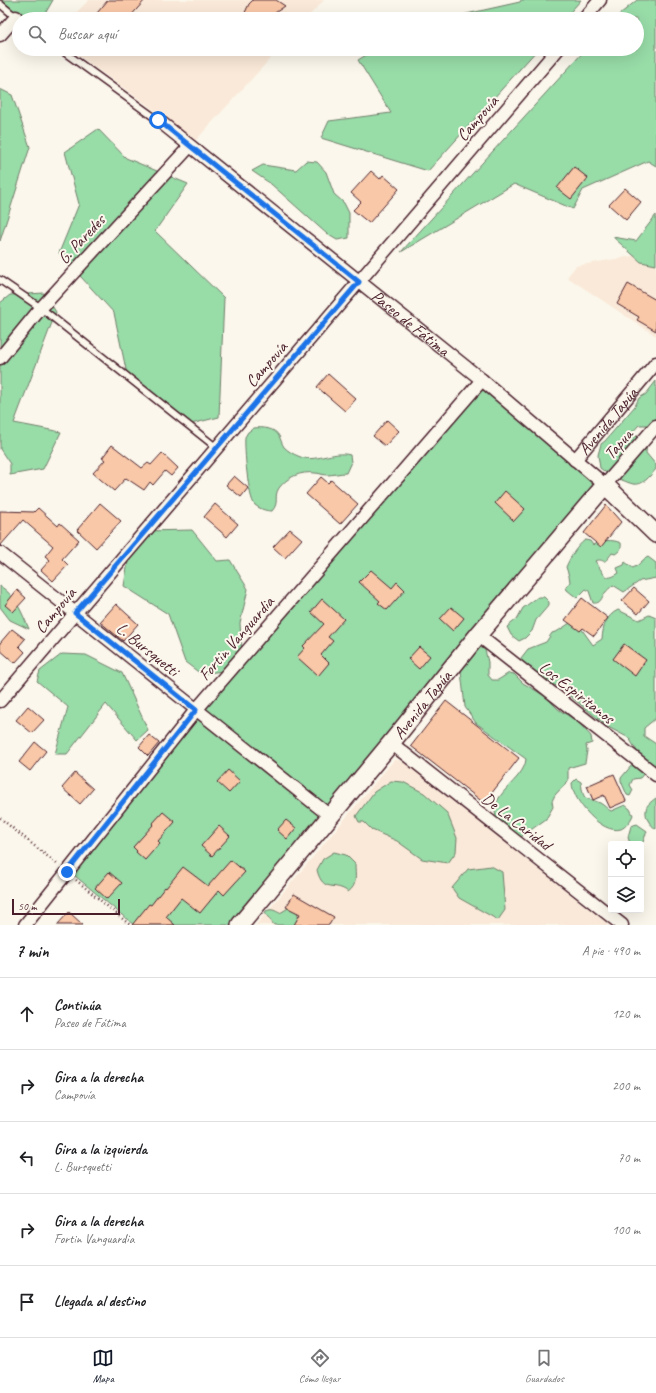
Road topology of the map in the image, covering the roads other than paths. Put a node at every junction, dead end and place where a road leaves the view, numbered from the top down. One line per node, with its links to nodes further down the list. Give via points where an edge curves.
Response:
1 (600, 0): 3 (street)
2 (0, 4): 4 (lane)
3 (590, 12)
4 (12, 13)
5 (12, 24): 6 (street)
6 (0, 35)
7 (70, 56): 9 (lane, Paseo de Fátima)
8 (552, 56): 12 (street, Campovía)
9 (158, 120): 10 (street, Paseo de Fátima)
10 (190, 146): 12 (street, Paseo de Fátima); 13 (street, G. Paredes)
11 (0, 280): 13 (lane)
12 (359, 282): 16 (street, Paseo de Fátima); 18 (street, Campovía)
13 (41, 308): 14 (street, G. Paredes); 18 (lane)
14 (0, 358)
15 (656, 363): 19 (street, Avenida Tapúa)
16 (482, 380): 19 (street, Paseo de Fátima); 26 (street, Fortin Vanguardia)
17 (656, 426): 20 (street, Tapua)
18 (217, 448): 23 (street, Campovía)
19 (575, 460): 20 (street, Paseo de Fátima)
20 (605, 485): 21 (street, Paseo de Fátima); 24 (street, Avenida Tapúa)
21 (656, 534)
22 (0, 553): 23 (street, L. Bursquetti)
23 (75, 613): 25 (street, Campovía); 26 (street, L. Bursquetti)
24 (478, 635): 27 (street, Avenida Tapúa); 28 (street, Los Espiritanos)
25 (0, 701)
26 (196, 710): 29 (street, L. Bursquetti); 30 (street, Fortin Vanguardia)
27 (391, 743): 29 (street, Avenida Tapúa); 32 (street, De La Caridad)
28 (656, 775)
29 (330, 816): 31 (street, Avenida Tapúa)
30 (25, 925)
31 (240, 925)
32 (622, 925)

